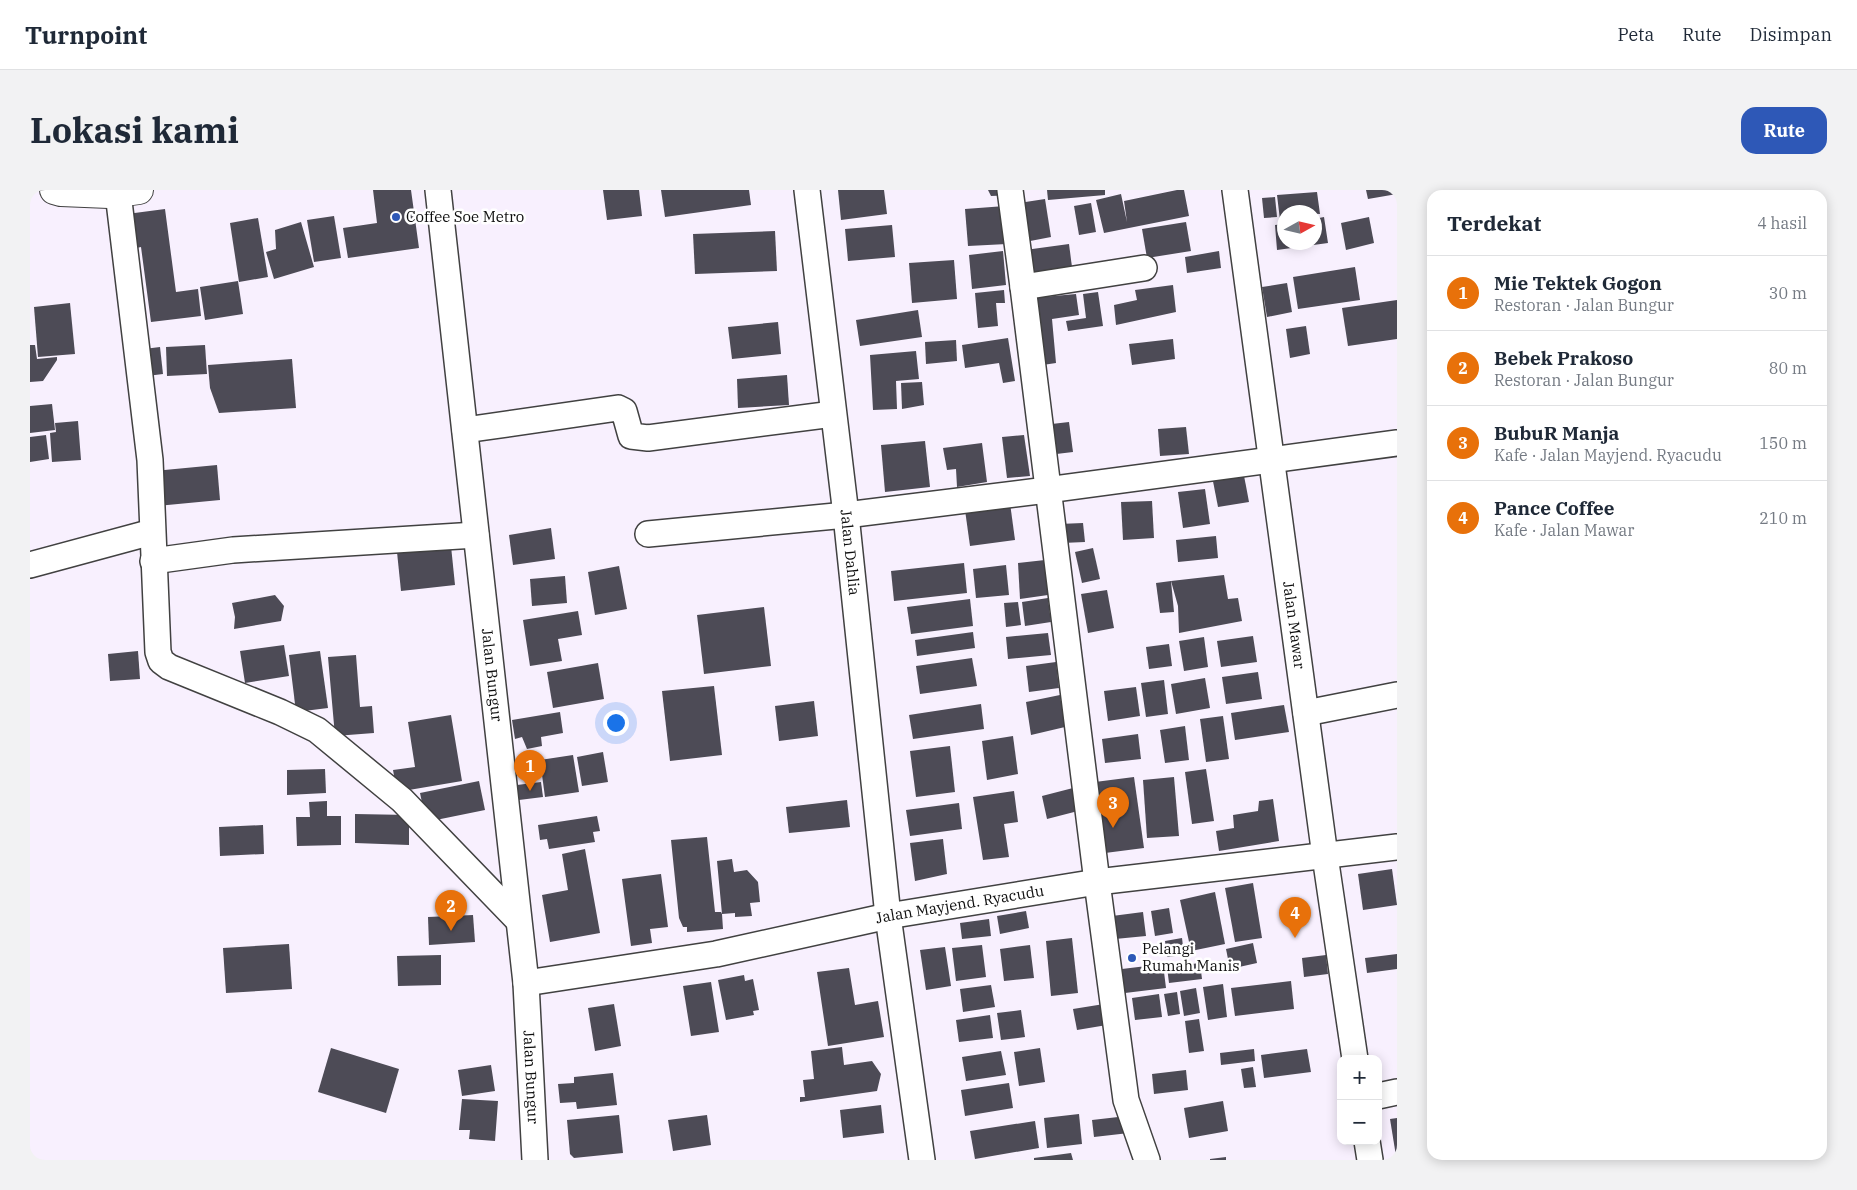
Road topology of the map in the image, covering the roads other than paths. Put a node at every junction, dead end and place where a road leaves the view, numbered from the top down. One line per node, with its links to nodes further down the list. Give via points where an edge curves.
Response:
1 (54, 190): 6 (street)
2 (438, 190): 10 (street, Jalan Bungur)
3 (807, 190): 9 (street, Jalan Dahlia)
4 (1010, 190): 8 (street)
5 (1235, 190): 12 (street, Jalan Mawar)
6 (114, 192): 15 (street, via 150,460)
7 (1144, 268): 8 (street)
8 (1023, 287): 13 (street)
9 (833, 414): 10 (street, via 648,438 630,435 624,411 618,408); 14 (street, Jalan Dahlia)
10 (465, 430): 17 (street, Jalan Bungur)
11 (1397, 443): 12 (street)
12 (1271, 461): 13 (street); 21 (street, Jalan Mawar)
13 (1047, 490): 14 (street); 24 (street)
14 (846, 515): 16 (street); 25 (street, Jalan Dahlia)
15 (152, 532): 18 (street); 19 (street)
16 (648, 534)
17 (476, 535): 18 (street, via 234,550); 26 (street, Jalan Bungur)
18 (153, 561): 26 (street, via 161,661 317,730 402,800)
19 (30, 564)
20 (1397, 695): 21 (street)
21 (1306, 713): 23 (street, Jalan Mawar)
22 (1397, 848): 23 (street, Jalan Mayjend. Ryacudu)
23 (1325, 856): 24 (street, Jalan Mayjend. Ryacudu); 28 (street, Jalan Mawar)
24 (1097, 882): 25 (street, Jalan Mayjend. Ryacudu); 34 (street, via 1126,1100)
25 (888, 916): 27 (street, Jalan Mayjend. Ryacudu, via 716,954); 33 (street, Jalan Dahlia)
26 (518, 920): 27 (street, Jalan Bungur)
27 (526, 984): 32 (street, Jalan Bungur)
28 (1354, 1055)
29 (1397, 1092): 30 (street)
30 (1382, 1095)
31 (1368, 1145): 35 (street)
32 (535, 1160)
33 (922, 1160)
34 (1146, 1160)
35 (1370, 1160)

